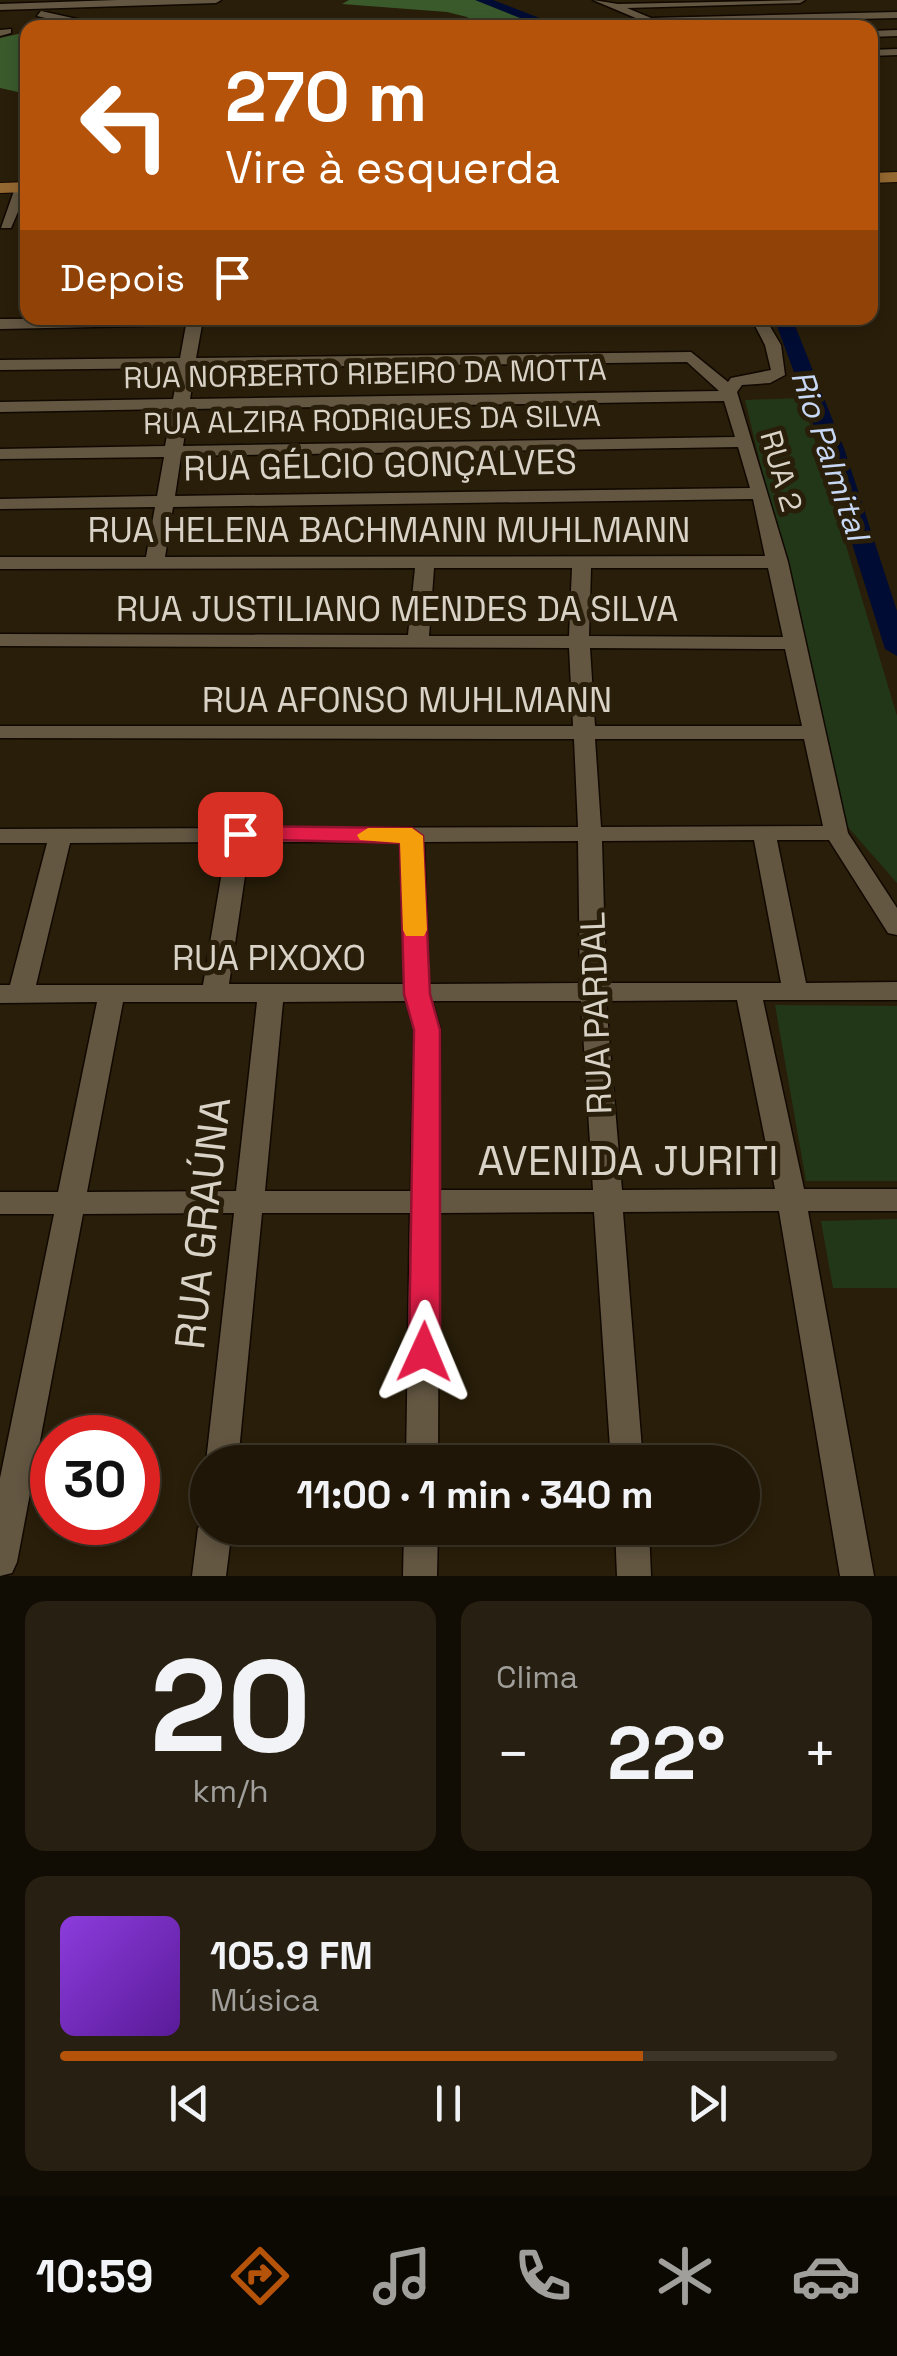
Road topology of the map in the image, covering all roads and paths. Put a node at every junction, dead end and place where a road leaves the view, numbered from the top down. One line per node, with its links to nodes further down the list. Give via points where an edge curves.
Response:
1 (216, 0): 4 (street)
2 (598, 0): 7 (street)
3 (800, 0): 5 (street)
4 (94, 2): 6 (street)
5 (678, 2): 7 (street)
6 (2, 6): 9 (street)
7 (618, 6): 10 (street)
8 (897, 15): 11 (street)
9 (64, 20)
10 (648, 20)
11 (851, 20)
12 (20, 199): 13 (street)
13 (6, 225)
14 (193, 325): 16 (street)
15 (762, 325): 18 (street, RUA NORBERTO RIBEIRO DA MOTTA, via 779,372 738,381)
16 (188, 362): 17 (street); 18 (street, via 679,354 691,357); 19 (street)
17 (0, 365)
18 (729, 394): 19 (street, RUA NORBERTO RIBEIRO DA MOTTA); 21 (street, RUA 2)
19 (180, 404): 20 (street, RUA NORBERTO RIBEIRO DA MOTTA); 22 (street)
20 (0, 407)
21 (745, 442): 22 (street, RUA ALZIRA RODRIGUES DA SILVA); 24 (street, RUA 2)
22 (173, 452): 23 (street, RUA ALZIRA RODRIGUES DA SILVA); 25 (street)
23 (0, 454)
24 (761, 493): 25 (street, RUA GÉLCIO GONÇALVES); 27 (street, RUA 2)
25 (164, 502): 26 (street, RUA GÉLCIO GONÇALVES); 29 (street)
26 (0, 504)
27 (778, 562): 31 (street, RUA HELENA BACHMANN MUHLMANN); 35 (street, RUA 2)
28 (0, 563): 29 (street, RUA HELENA BACHMANN MUHLMANN)
29 (155, 563): 30 (street, RUA HELENA BACHMANN MUHLMANN)
30 (425, 563): 31 (street, RUA HELENA BACHMANN MUHLMANN); 33 (street)
31 (582, 563): 34 (street, RUA PARDAL)
32 (0, 640): 33 (street, RUA JUSTILIANO MENDES DA SILVA)
33 (418, 641): 34 (street, RUA JUSTILIANO MENDES DA SILVA)
34 (579, 641): 35 (street, RUA JUSTILIANO MENDES DA SILVA); 37 (street, RUA PARDAL)
35 (794, 642): 38 (street, RUA 2)
36 (0, 732): 37 (street, RUA AFONSO MUHLMANN)
37 (582, 732): 38 (street, RUA AFONSO MUHLMANN); 41 (street, RUA PARDAL)
38 (814, 734): 39 (street, RUA 2)
39 (836, 833): 42 (street); 46 (street)
40 (240, 834): 44 (street); 45 (street); 49 (street)
41 (590, 834): 42 (street); 45 (street); 51 (street, RUA PARDAL)
42 (764, 834): 55 (street)
43 (0, 836): 44 (street)
44 (60, 836): 52 (street)
45 (412, 836): 53 (street)
46 (897, 927)
47 (897, 991): 55 (street, RUA PIXOXO)
48 (112, 992): 49 (street, RUA PIXOXO); 52 (street, RUA PIXOXO); 61 (street)
49 (215, 992): 50 (street, RUA PIXOXO)
50 (272, 992): 53 (street, RUA PIXOXO); 57 (street, RUA GRAÚNA)
51 (592, 993): 53 (street, RUA PIXOXO); 54 (street, RUA PIXOXO); 58 (street, RUA PARDAL)
52 (10, 994)
53 (417, 994): 62 (street, via 427,1030)
54 (749, 994): 55 (street, RUA PIXOXO); 59 (street)
55 (796, 994)
56 (897, 1200): 59 (street, AVENIDA JURITI)
57 (251, 1201): 61 (street, AVENIDA JURITI); 62 (street, AVENIDA JURITI); 63 (street, RUA GRAÚNA)
58 (605, 1201): 59 (street, AVENIDA JURITI); 62 (street, AVENIDA JURITI); 65 (street, RUA PARDAL)
59 (792, 1201): 73 (street)
60 (0, 1203): 61 (street, AVENIDA JURITI)
61 (73, 1203): 69 (street)
62 (427, 1204): 64 (street)
63 (224, 1445)
64 (422, 1445)
65 (626, 1445)
66 (213, 1545): 70 (street)
67 (421, 1545): 71 (street)
68 (633, 1545): 72 (street)
69 (0, 1562)
70 (209, 1576)
71 (420, 1576)
72 (634, 1576)
73 (857, 1576)

